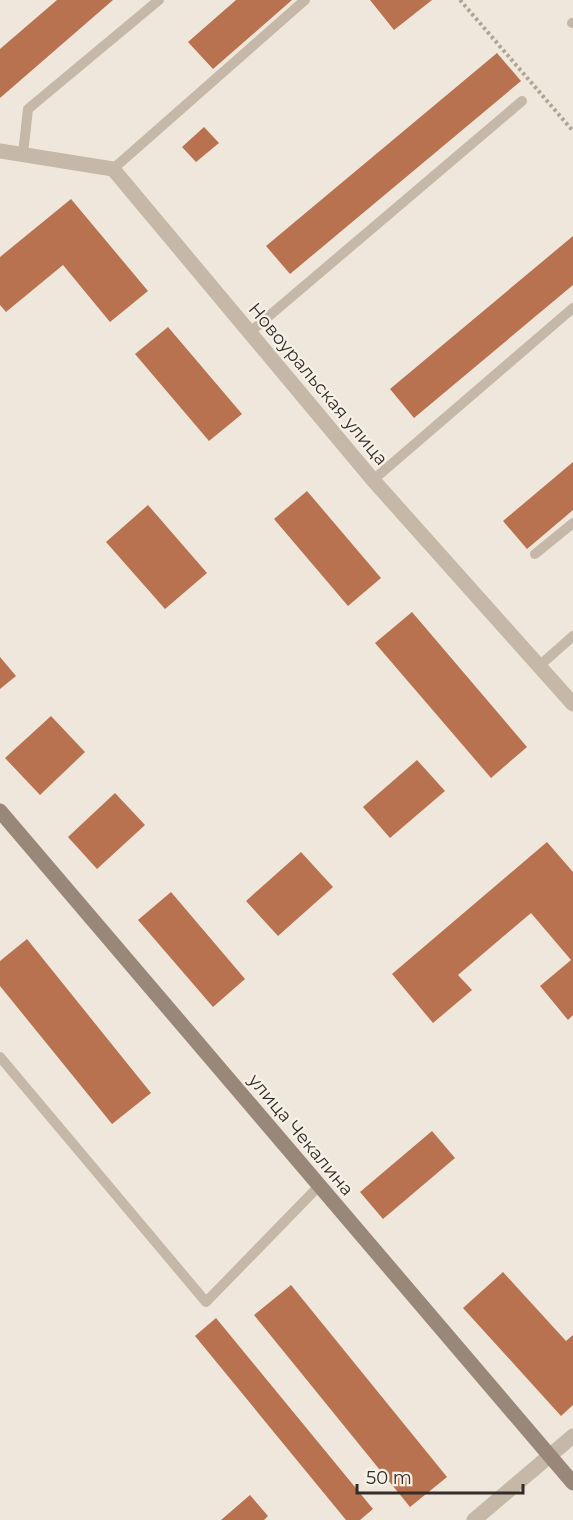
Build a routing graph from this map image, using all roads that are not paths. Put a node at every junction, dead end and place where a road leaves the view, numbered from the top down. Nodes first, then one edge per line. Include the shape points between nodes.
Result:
1 (159, 0) edge
2 (305, 0) edge
3 (522, 101) dead end
4 (0, 151) edge
5 (23, 154) junction
6 (113, 170) junction
7 (573, 308) edge
8 (249, 333) junction
9 (373, 480) junction
10 (573, 523) edge
11 (535, 554) dead end
12 (573, 636) edge
13 (538, 667) junction
14 (573, 704) edge
15 (0, 811) edge
16 (0, 1057) edge
17 (319, 1186) junction
18 (573, 1436) edge
19 (549, 1456) junction
20 (573, 1483) edge
21 (474, 1520) edge

1 - 5 lane via 28,109
2 - 6 lane
3 - 8 lane
4 - 5 street
5 - 6 street
6 - 8 street, Новоуральская улица
7 - 9 lane
8 - 9 street, Новоуральская улица
9 - 13 street, Новоуральская улица
10 - 11 lane
12 - 13 lane
13 - 14 street, Новоуральская улица
15 - 17 main road, улица Чекалина
16 - 17 lane via 206,1302
17 - 19 main road, улица Чекалина
18 - 19 street
19 - 20 main road, улица Чекалина
19 - 21 street

